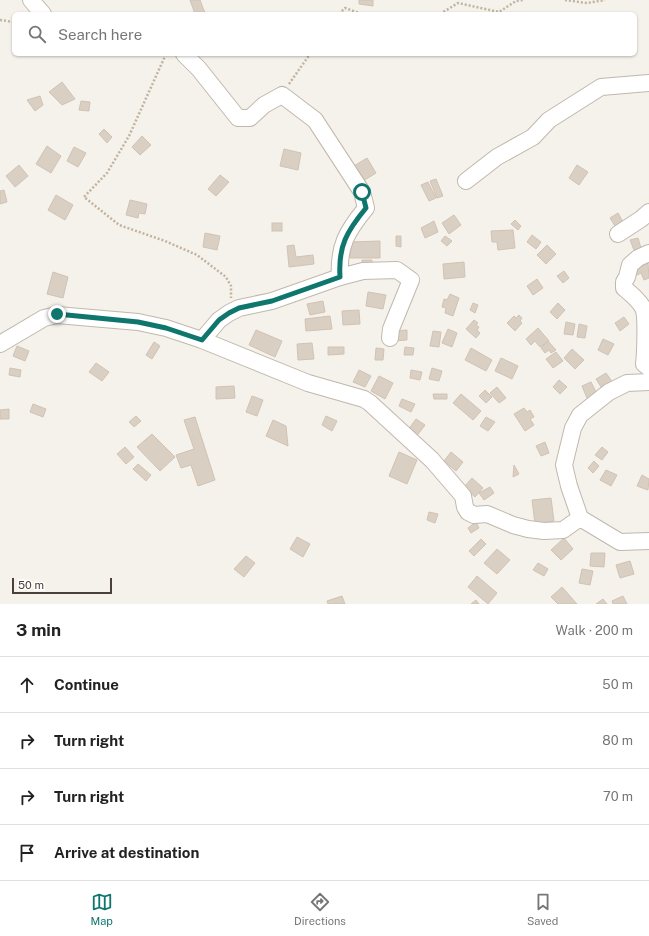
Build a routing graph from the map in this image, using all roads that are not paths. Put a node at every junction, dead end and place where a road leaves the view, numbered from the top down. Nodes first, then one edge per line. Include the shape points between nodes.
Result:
1 (31, 0) edge
2 (41, 12) edge
3 (186, 56) edge
4 (649, 82) edge
5 (466, 181) dead end
6 (649, 212) edge
7 (618, 234) dead end
8 (649, 253) edge
9 (340, 277) junction
10 (390, 338) dead end
11 (202, 340) junction
12 (0, 344) edge
13 (649, 368) edge
14 (649, 382) edge
15 (580, 518) junction
16 (649, 541) edge

1 - 2 street
3 - 9 street via 238,118 250,118 264,105 282,95 315,120 362,192 366,208 344,241 339,265
4 - 5 street via 600,87 549,120 534,137 497,157
6 - 7 street
8 - 13 street via 630,265 624,282 624,288 644,310 644,364
9 - 10 street via 363,270 397,270 411,280
9 - 11 street via 272,301 230,312 219,320
11 - 12 street via 138,322 57,314 44,318
11 - 15 street via 308,383 364,399 432,460 463,496 468,512 474,515 487,514 513,525 544,530 563,530
14 - 15 street via 627,383 609,392 580,415 573,428 564,465
15 - 16 street via 620,542

